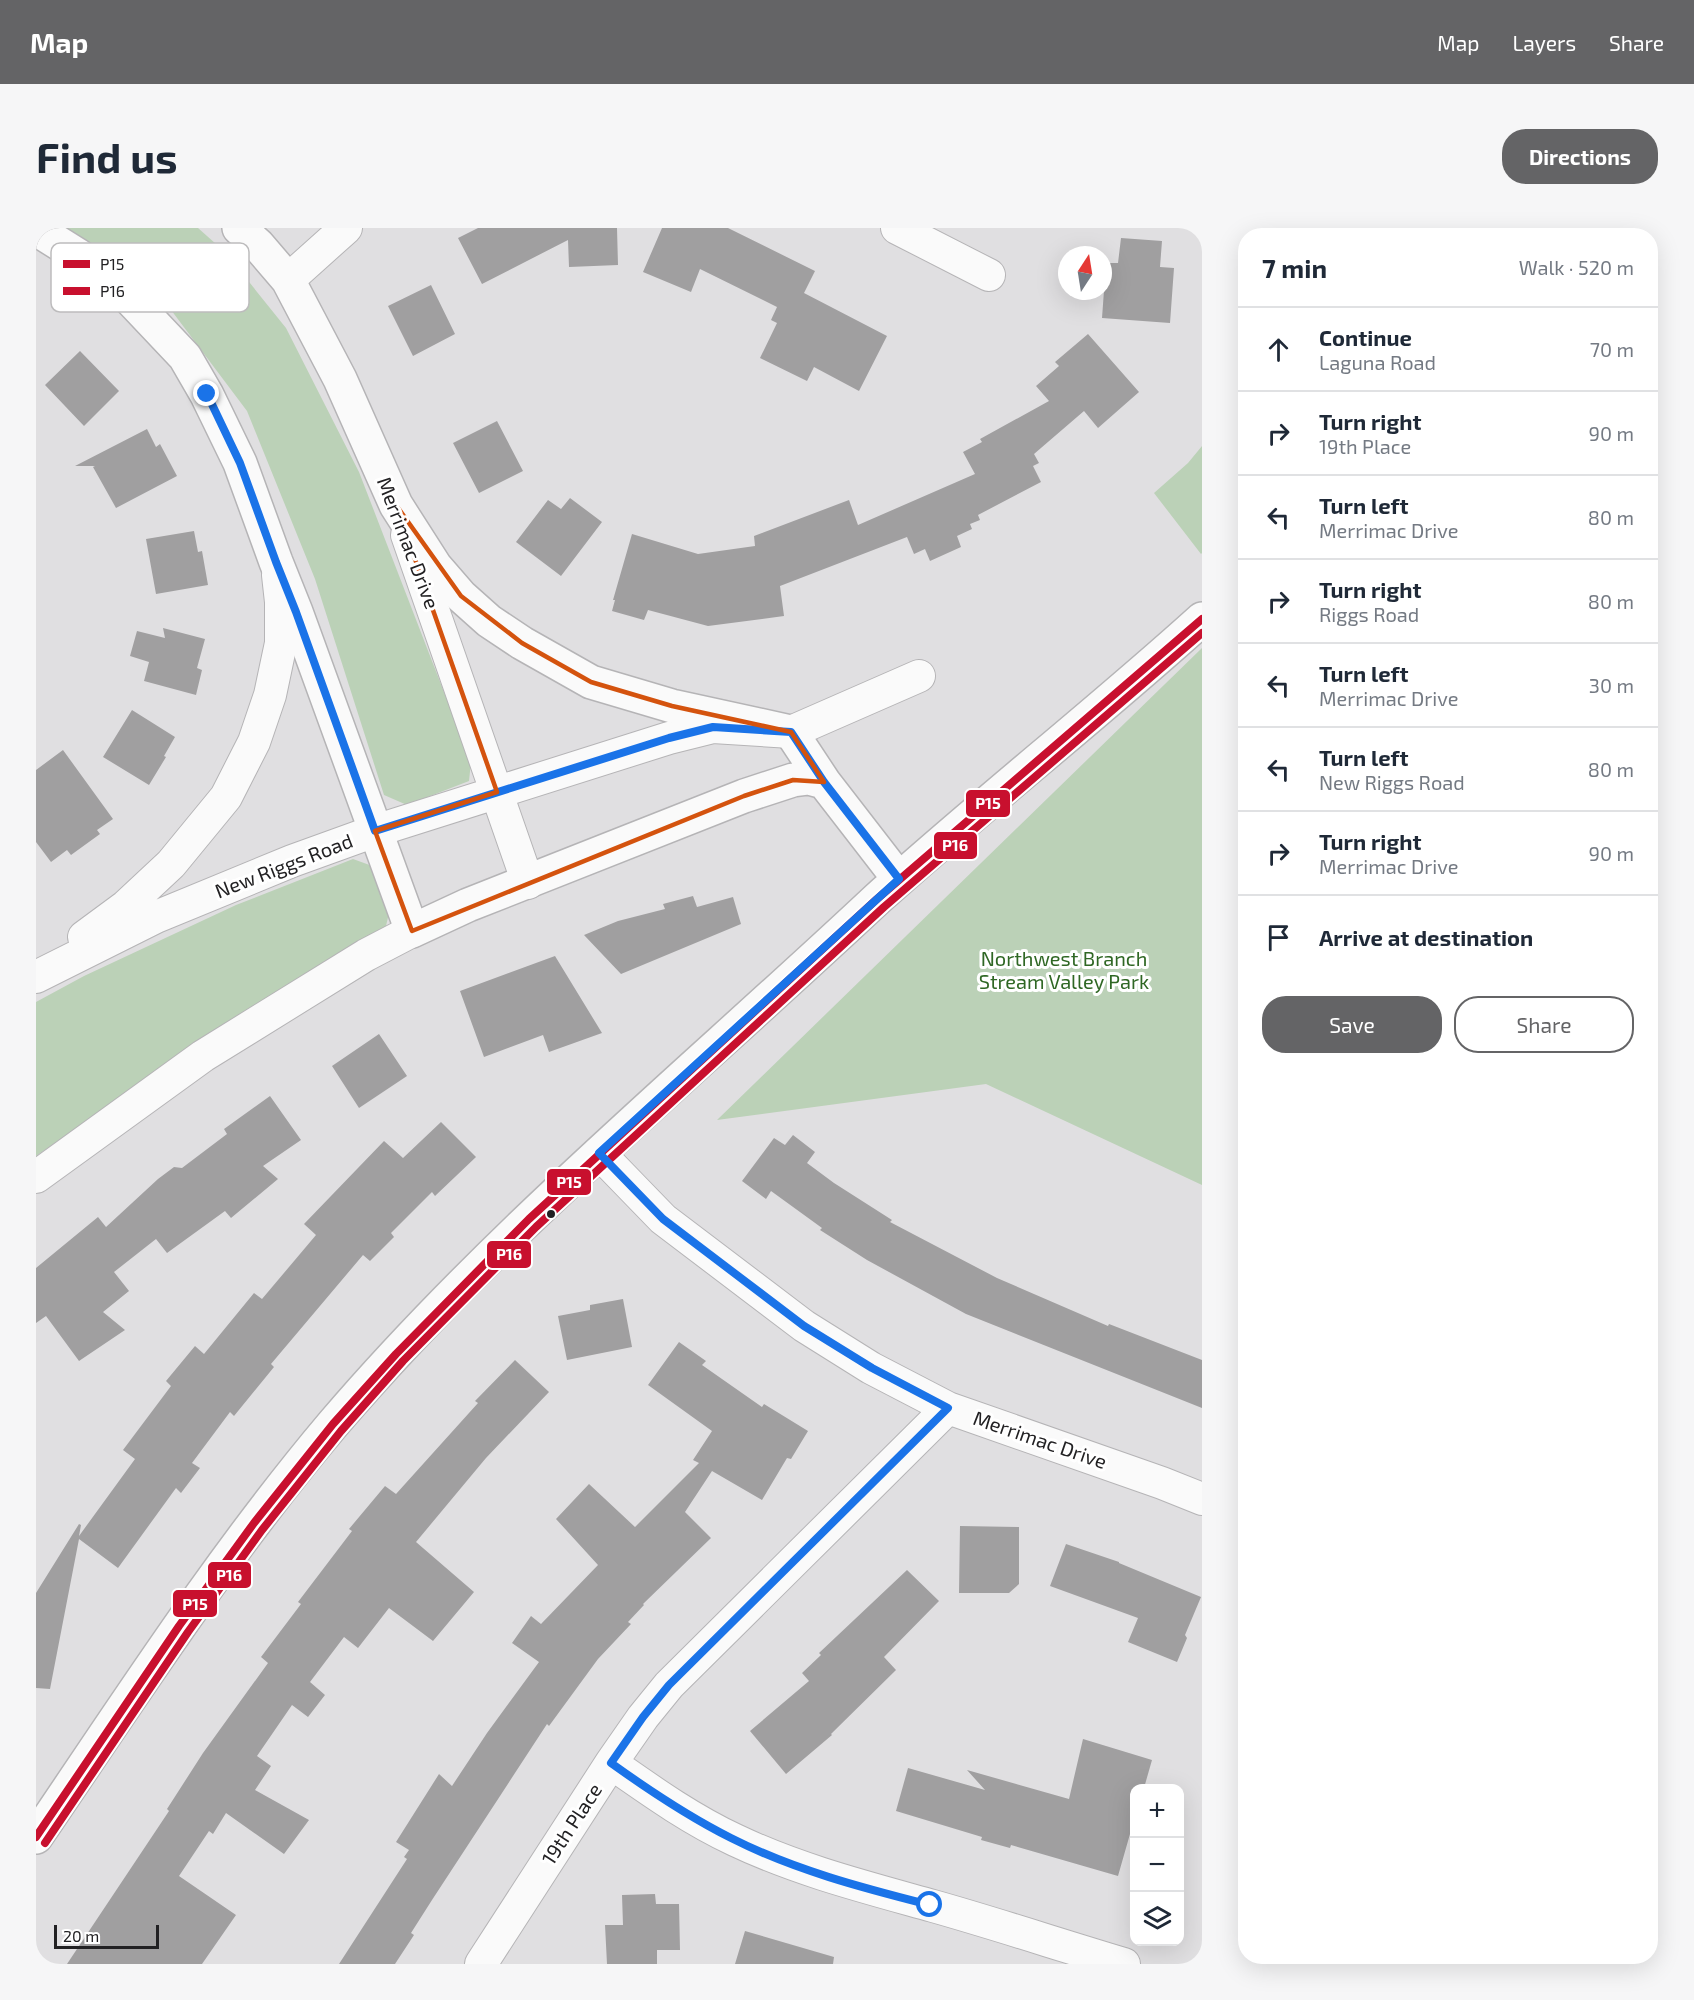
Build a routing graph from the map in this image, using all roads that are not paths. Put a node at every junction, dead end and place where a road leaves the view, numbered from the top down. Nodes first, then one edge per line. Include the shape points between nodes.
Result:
1 (239, 228) edge
2 (346, 228) edge
3 (897, 228) edge
4 (36, 229) edge
5 (58, 243) edge
6 (989, 275) dead end
7 (288, 280) junction
8 (142, 312) edge
9 (396, 505) junction
10 (276, 562) junction
11 (1202, 620) edge
12 (919, 676) dead end
13 (791, 732) junction
14 (824, 782) junction
15 (497, 792) junction
16 (375, 831) junction
17 (899, 879) junction
18 (528, 882) junction
19 (412, 931) junction
20 (36, 971) edge
21 (36, 977) edge
22 (599, 1153) junction
23 (36, 1177) edge
24 (948, 1408) junction
25 (1202, 1499) edge
26 (611, 1763) junction
27 (36, 1837) edge
28 (481, 1964) edge
29 (1124, 1964) edge

1 - 7 street, Merrimac Drive
2 - 7 street
3 - 6 street
4 - 5 street
7 - 9 street, Merrimac Drive via 340,380
8 - 10 street via 185,357 207,394 240,463
9 - 13 street via 435,566 461,596 522,643 591,682 672,706
9 - 15 street, Merrimac Drive
10 - 16 street
10 - 20 street via 281,602 279,653 254,742 226,797 171,864 126,906
11 - 17 street
12 - 13 street, New Riggs Road
13 - 14 street
13 - 15 street, New Riggs Road via 713,727
14 - 17 street
14 - 18 street via 809,778 793,780 744,796
15 - 16 street, New Riggs Road
15 - 18 street, Merrimac Drive
16 - 19 street
16 - 21 street, New Riggs Road via 156,917
17 - 22 street
18 - 19 street
19 - 23 street via 212,1050
22 - 24 street, Merrimac Drive via 663,1219 804,1326
22 - 27 street via 438,1310 334,1424 263,1512
24 - 25 street, Merrimac Drive
24 - 26 street, 19th Place via 669,1685
26 - 28 street, 19th Place
26 - 29 street via 694,1818 766,1854 861,1887

